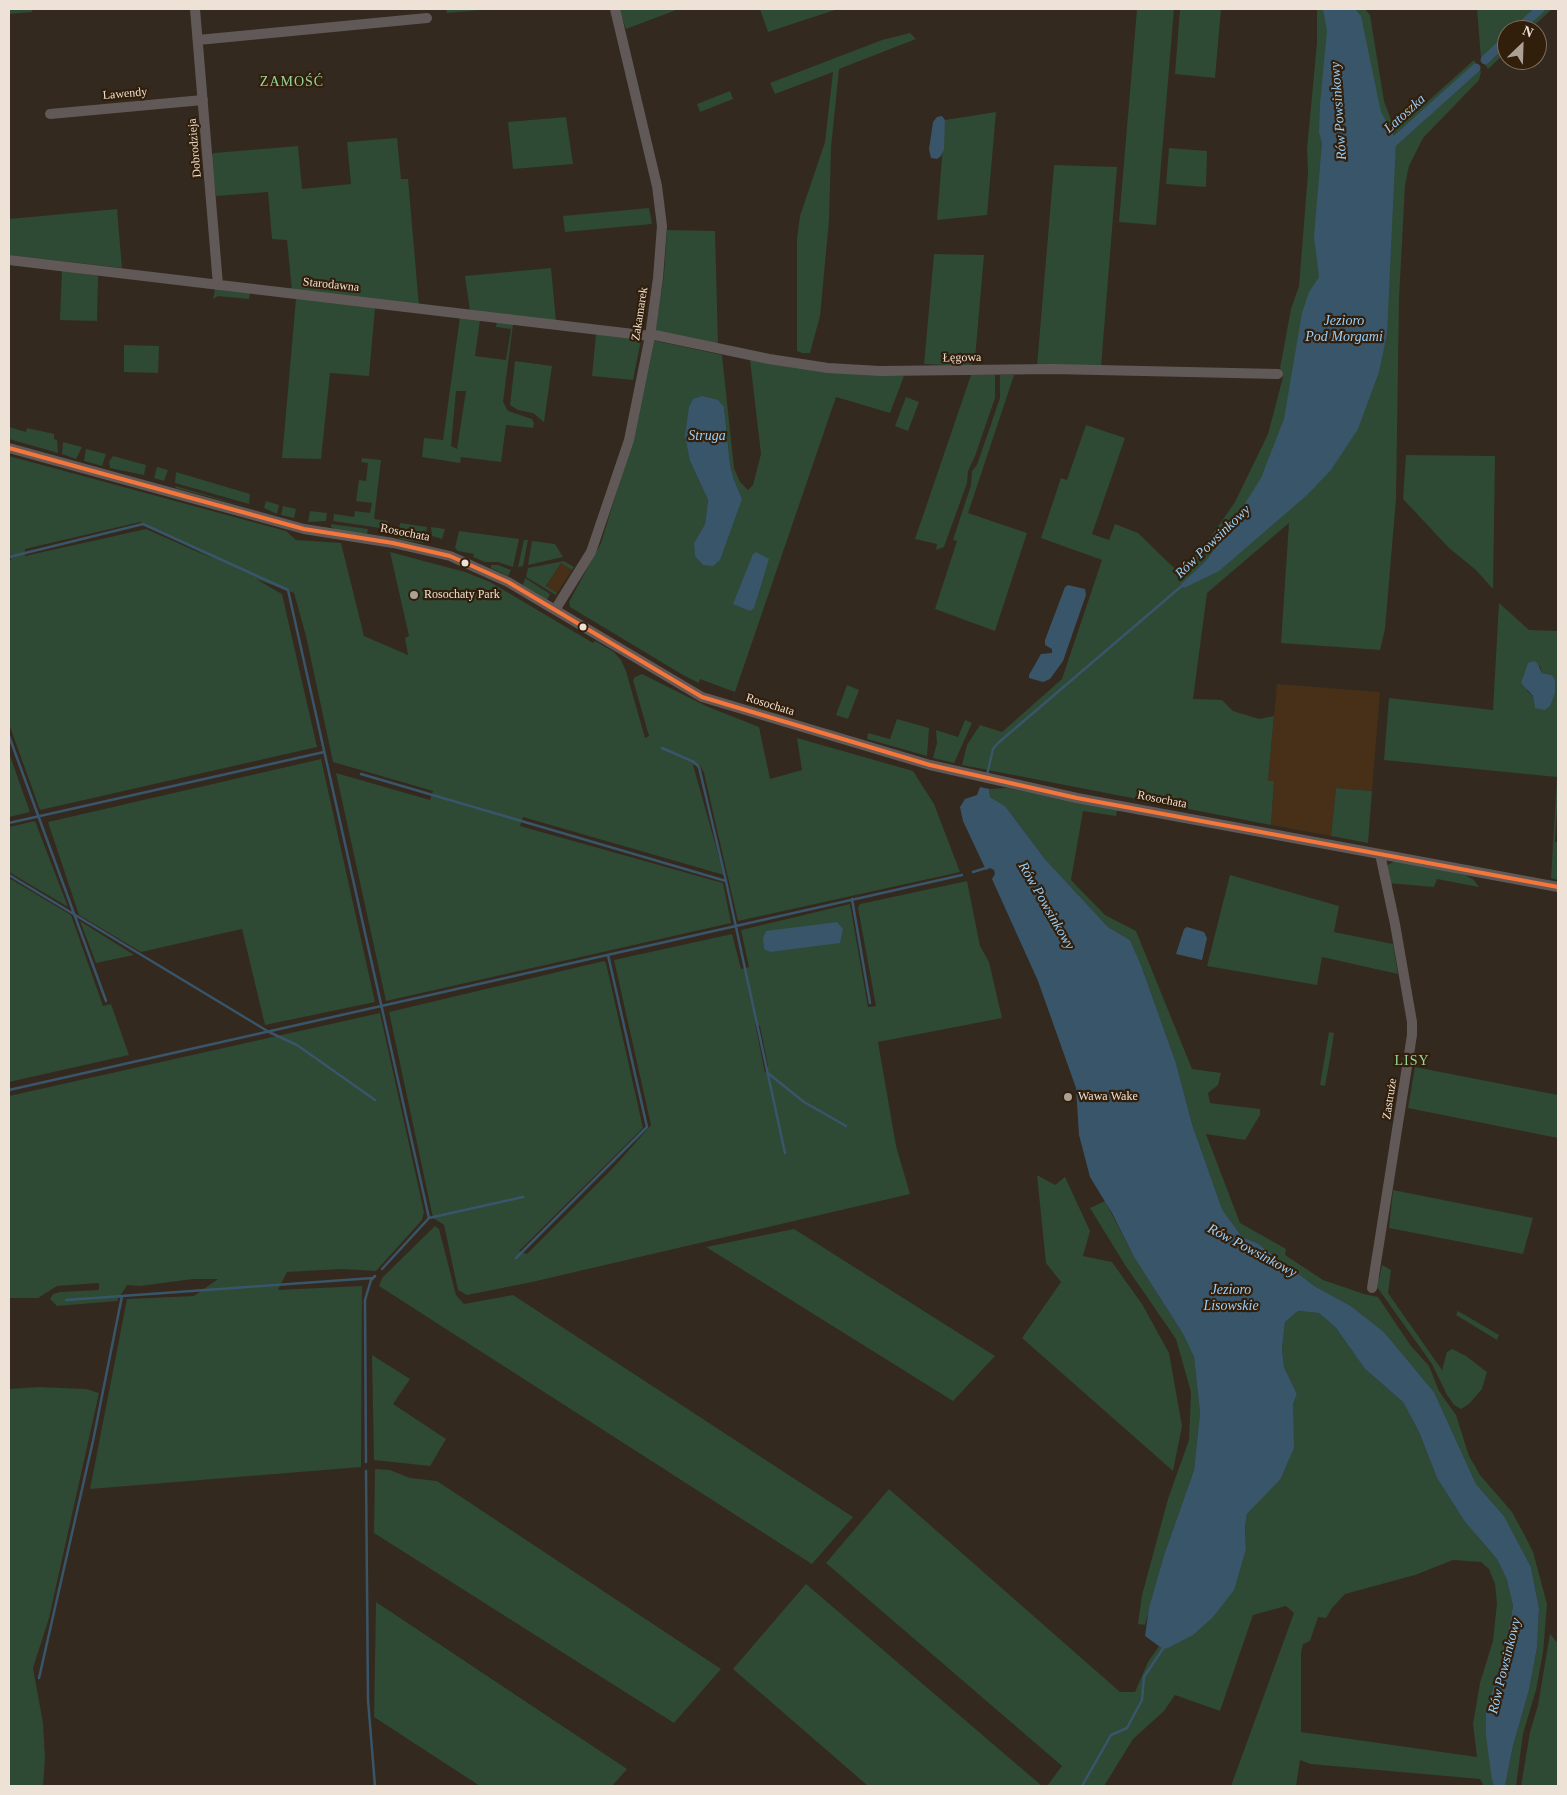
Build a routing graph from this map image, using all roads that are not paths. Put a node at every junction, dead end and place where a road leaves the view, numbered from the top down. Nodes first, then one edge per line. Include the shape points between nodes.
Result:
1 (195, 9) edge
2 (615, 9) edge
3 (427, 18) dead end
4 (198, 40) junction
5 (203, 100) junction
6 (50, 114) dead end
7 (9, 260) edge
8 (218, 285) junction
9 (650, 335) junction
10 (1278, 374) dead end
11 (9, 448) edge
12 (555, 610) junction
13 (1380, 854) junction
14 (1558, 887) edge
15 (1372, 1288) dead end

1 - 4 street, Dobrodzieja
2 - 9 street, Zakamarek via 660,202 662,226
3 - 4 street
4 - 5 street, Dobrodzieja
5 - 6 street, Lawendy
5 - 8 street, Dobrodzieja
7 - 8 street, Starodawna
8 - 9 street, Starodawna
9 - 10 street, Łęgowa via 828,368
9 - 12 street, Zakamarek via 629,440 596,539
11 - 12 street, Rosochata via 304,529 441,554 493,574
12 - 13 street, Rosochata via 702,697 928,764 993,780
13 - 14 street, Rosochata
13 - 15 street, Zastruże via 1395,924 1412,1036

